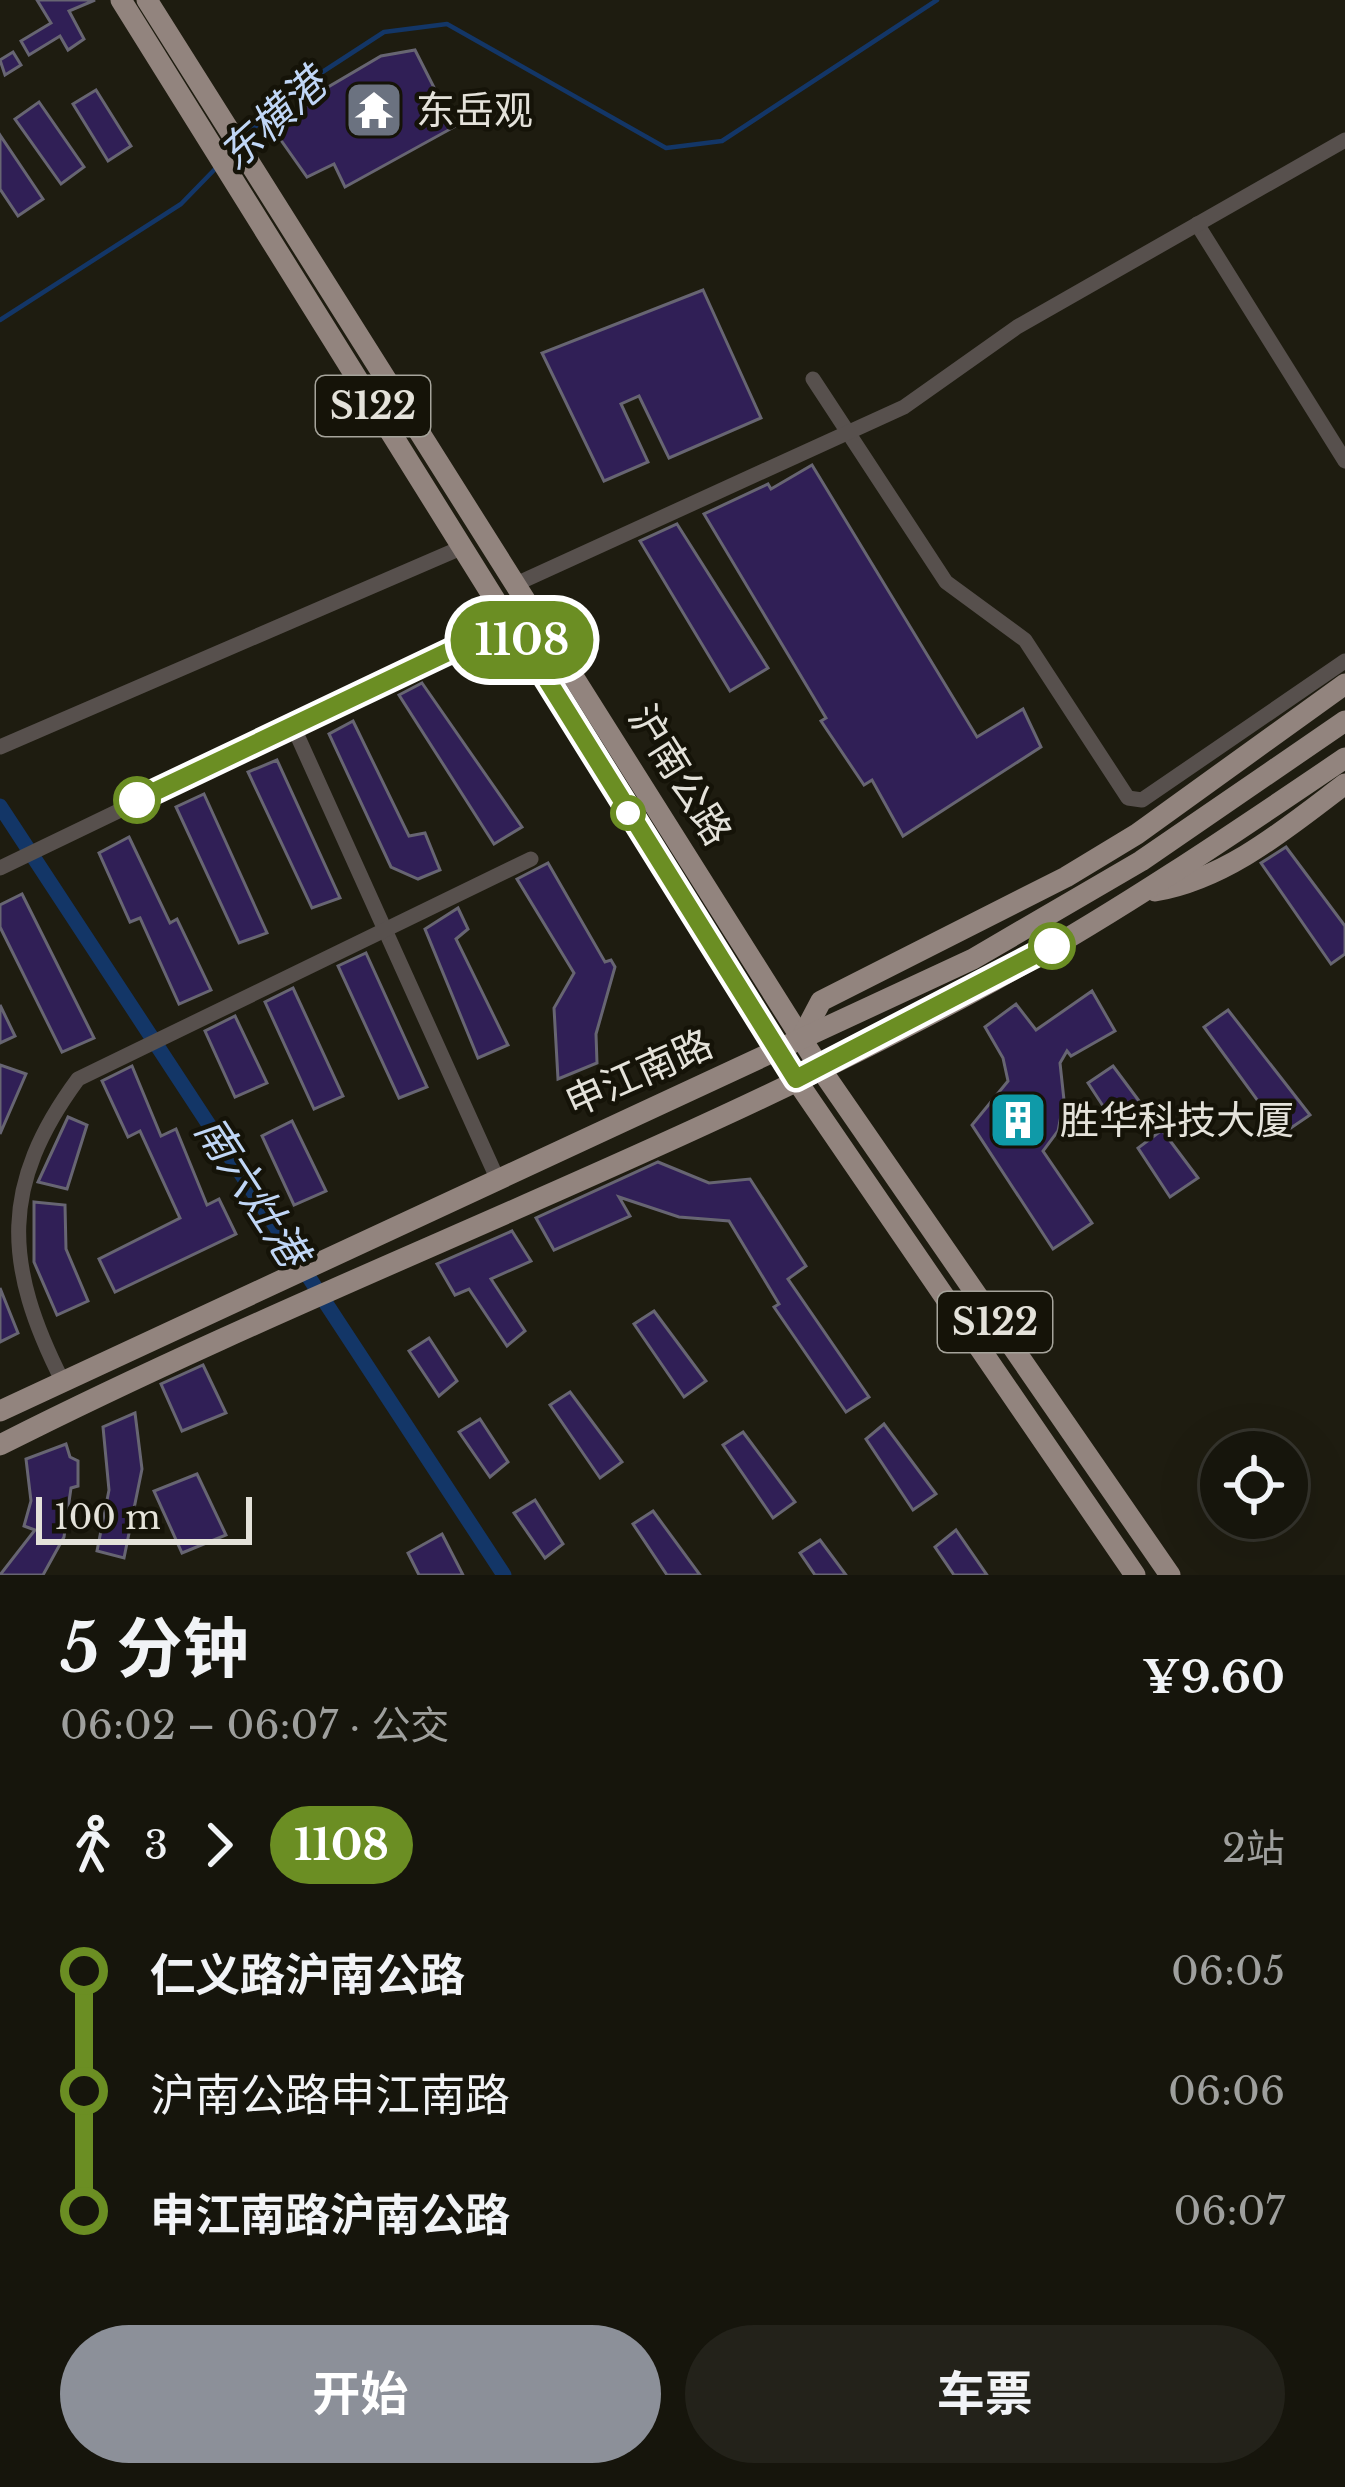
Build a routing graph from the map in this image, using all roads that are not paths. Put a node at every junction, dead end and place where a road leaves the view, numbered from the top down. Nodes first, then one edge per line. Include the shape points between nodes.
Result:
1 (121, 0) edge
2 (147, 0) edge
3 (1345, 140) edge
4 (1197, 224) junction
5 (813, 380) dead end
6 (848, 433) junction
7 (1345, 461) edge
8 (464, 548) junction
9 (516, 584) junction
10 (511, 622) junction
11 (1345, 661) edge
12 (1345, 684) edge
13 (1345, 721) edge
14 (293, 726) junction
15 (0, 747) edge
16 (1345, 758) edge
17 (1345, 784) edge
18 (531, 859) dead end
19 (1141, 861) junction
20 (3, 867) edge
21 (1142, 893) junction
22 (1018, 903) junction
23 (388, 932) junction
24 (802, 1037) junction
25 (776, 1052) junction
26 (820, 1068) junction
27 (796, 1079) junction
28 (496, 1178) junction
29 (62, 1382) junction
30 (0, 1411) edge
31 (0, 1445) edge
32 (1135, 1575) edge
33 (1170, 1575) edge

1 - 8 main road, 沪南公路 / S122
2 - 9 main road, 沪南公路 / S122
3 - 4 street
4 - 6 street via 1017,327 904,407
4 - 7 street
5 - 6 street
6 - 9 street
6 - 11 street via 946,582 1025,640 1128,798 1142,800
8 - 10 main road, 沪南公路 / S122
8 - 15 street
9 - 24 main road, 沪南公路 / S122
10 - 14 street
10 - 25 main road, 沪南公路 / S122
12 - 22 main road via 1137,834
13 - 19 main road, 申江南路
14 - 20 street
14 - 23 street
16 - 21 main road, 申江南路
17 - 21 main road via 1207,875
18 - 23 street
19 - 22 main road
19 - 24 main road, 申江南路 via 974,959
21 - 26 main road, 申江南路
22 - 24 main road via 821,1000
23 - 28 street
23 - 29 street via 78,1078 42,1120 15,1186 12,1252
24 - 25 main road, 申江南路
24 - 26 main road, 沪南公路 / S122
25 - 27 main road, 沪南公路 / S122
25 - 28 main road, 申江南路
26 - 27 main road, 申江南路
26 - 33 main road, 沪南公路 / S122
27 - 31 main road, 申江南路
27 - 32 main road, 沪南公路 / S122
28 - 29 main road, 申江南路
29 - 30 main road, 申江南路

